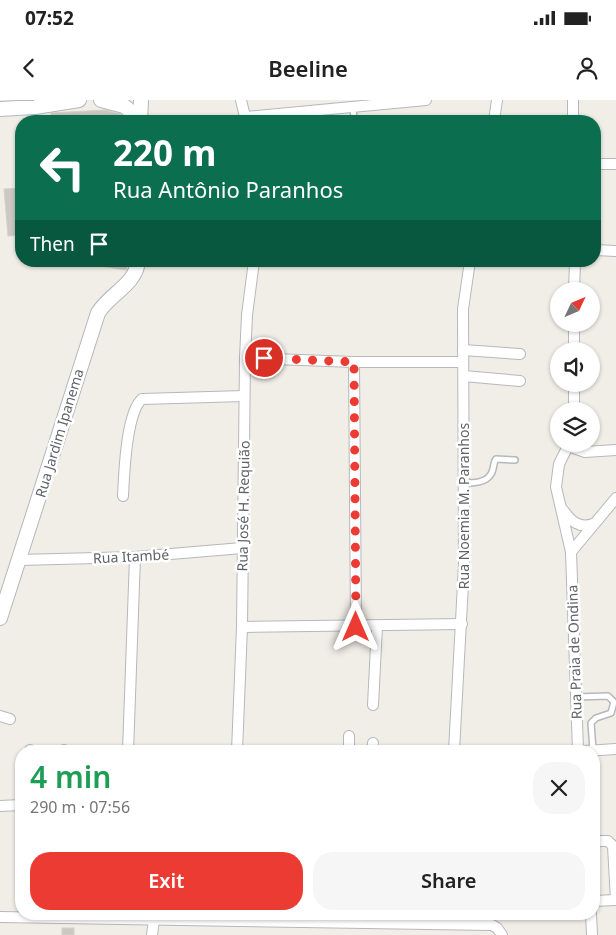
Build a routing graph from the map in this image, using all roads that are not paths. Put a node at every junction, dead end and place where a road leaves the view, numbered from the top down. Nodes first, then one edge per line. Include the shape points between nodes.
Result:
1 (79, 100) edge
2 (101, 100) edge
3 (131, 100) edge
4 (141, 100) edge
5 (241, 100) edge
6 (426, 100) edge
7 (497, 100) edge
8 (573, 100) edge
9 (49, 103) edge
10 (353, 107) junction
11 (0, 109) edge
12 (136, 115) edge
13 (138, 115) edge
14 (140, 115) edge
15 (245, 115) edge
16 (282, 115) edge
17 (354, 115) edge
18 (495, 115) edge
19 (573, 115) edge
20 (601, 164) edge
21 (616, 164) edge
22 (601, 250) edge
23 (616, 251) edge
24 (137, 267) edge
25 (253, 267) edge
26 (469, 267) edge
27 (576, 267) edge
28 (575, 282) edge
29 (464, 350) junction
30 (520, 354) dead end
31 (245, 358) junction
32 (354, 362) junction
33 (463, 362) junction
34 (464, 376) junction
35 (520, 381) dead end
36 (244, 396) junction
37 (616, 450) edge
38 (600, 451) edge
39 (565, 452) edge
40 (515, 460) dead end
41 (464, 482) junction
42 (123, 496) dead end
43 (616, 498) edge
44 (562, 509) junction
45 (593, 524) junction
46 (242, 548) junction
47 (571, 552) junction
48 (135, 556) junction
49 (19, 560) junction
50 (0, 618) edge
51 (462, 624) junction
52 (377, 626) junction
53 (242, 627) junction
54 (356, 627) junction
55 (576, 697) junction
56 (373, 706) dead end
57 (349, 736) dead end
58 (128, 745) edge
59 (237, 745) edge
60 (348, 745) edge
61 (454, 745) edge
62 (578, 745) edge
63 (593, 745) edge
64 (616, 749) edge
65 (600, 750) edge
66 (0, 806) edge
67 (15, 806) edge
68 (600, 840) edge
69 (614, 843) edge
70 (615, 900) edge
71 (600, 901) edge
72 (0, 917) edge
73 (15, 917) edge
74 (154, 920) joint
75 (591, 920) edge
76 (152, 935) edge
77 (502, 935) edge
78 (592, 935) edge

1 - 9 street
2 - 12 street via 124,106
3 - 13 street
4 - 14 street
5 - 15 street
6 - 10 street
7 - 18 street
8 - 19 street
9 - 11 street
10 - 16 street
10 - 17 lane
20 - 21 street
22 - 23 street
24 - 49 street, Rua Jardim Ipanema via 130,281 98,313
25 - 31 street, Rua José H. Requião
26 - 29 street, Rua Noemia M. Paranhos via 463,309
27 - 28 street
29 - 30 street
29 - 33 street, Rua Noemia M. Paranhos
31 - 32 street
31 - 36 street, Rua José H. Requião
32 - 33 street
32 - 54 street
33 - 34 street, Rua Noemia M. Paranhos
34 - 35 street
34 - 41 street, Rua Noemia M. Paranhos
36 - 42 street via 142,400 136,405 126,448
36 - 46 street, Rua José H. Requião
37 - 38 street
39 - 44 street, Rua Praia de Ondina via 559,464 556,487
40 - 41 lane via 496,459 488,477 479,482
41 - 51 street, Rua Noemia M. Paranhos
43 - 45 street
44 - 45 street via 576,524
44 - 47 street, Rua Praia de Ondina
45 - 47 street
46 - 48 street, Rua Itambé
46 - 53 street, Rua José H. Requião
47 - 55 street, Rua Praia de Ondina
48 - 49 street, Rua Itambé
48 - 58 street
49 - 50 street, Rua Jardim Ipanema
51 - 52 street
51 - 61 street, Rua Noemia M. Paranhos
52 - 54 street
52 - 56 street
53 - 54 street
53 - 59 street, Rua José H. Requião
55 - 62 street, Rua Praia de Ondina
55 - 63 lane via 608,696 614,702 611,713 591,723
57 - 60 street
64 - 65 street
66 - 67 street
68 - 69 street
69 - 70 street
70 - 71 street
72 - 73 street
74 - 76 street
74 - 77 street via 492,925
75 - 78 street

